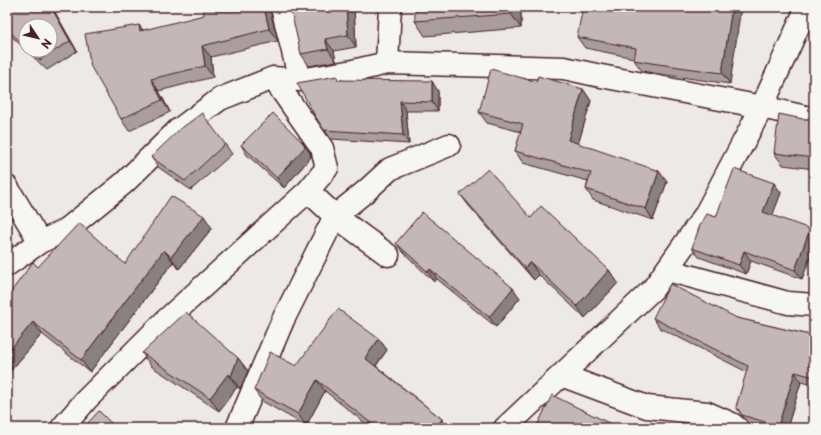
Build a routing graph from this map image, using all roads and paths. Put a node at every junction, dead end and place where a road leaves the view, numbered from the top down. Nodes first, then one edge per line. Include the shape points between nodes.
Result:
1 (282, 7) edge
2 (390, 7) edge
3 (807, 7) edge
4 (387, 63) junction
5 (273, 78) junction
6 (300, 80) junction
7 (762, 107) junction
8 (814, 119) edge
9 (449, 146) dead end
10 (7, 187) edge
11 (308, 191) junction
12 (335, 216) junction
13 (40, 242) junction
14 (388, 255) dead end
15 (7, 265) edge
16 (667, 270) junction
17 (814, 305) edge
18 (561, 375) junction
19 (62, 428) edge
20 (237, 428) edge
21 (505, 428) edge
22 (737, 428) edge

1 - 6 street
2 - 4 street
3 - 7 street
4 - 6 street
4 - 7 street via 564,68
5 - 6 street
5 - 11 street via 322,148 327,168
5 - 13 street via 220,99 178,130 124,182 66,230
7 - 8 street
7 - 16 street via 705,216
9 - 12 street via 390,168
10 - 13 street
11 - 12 street
11 - 19 street via 164,322 86,400
12 - 14 street
12 - 20 street via 283,320
13 - 15 street
16 - 17 street via 788,302
16 - 18 street via 653,289
18 - 21 street
18 - 22 street via 647,408 707,413

